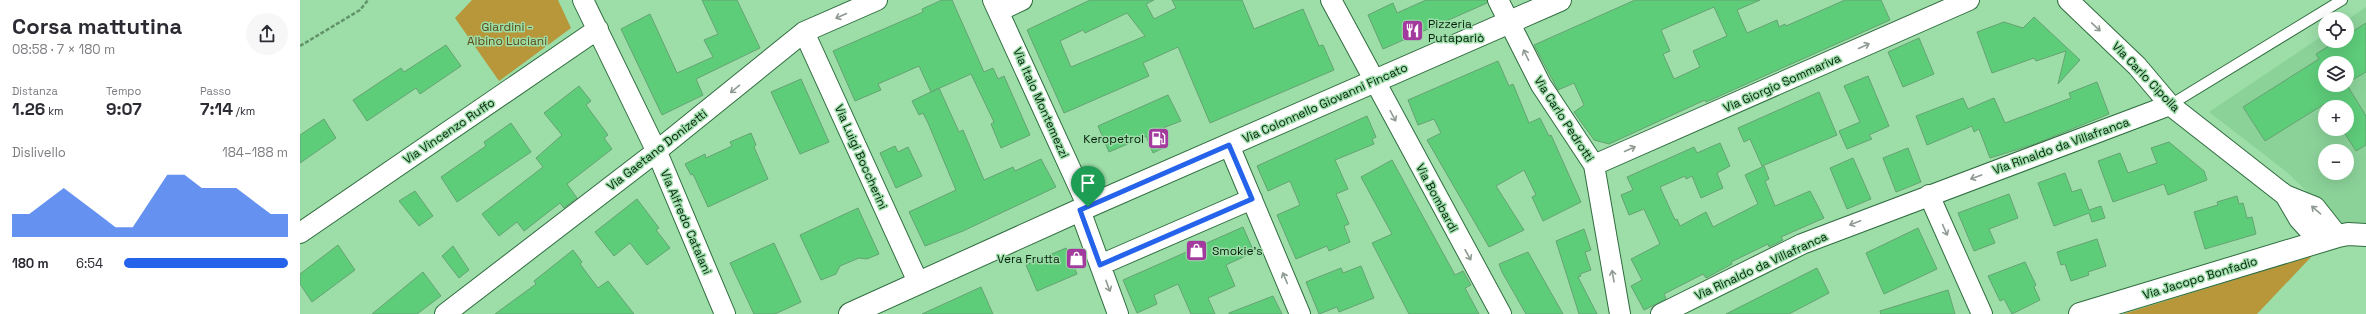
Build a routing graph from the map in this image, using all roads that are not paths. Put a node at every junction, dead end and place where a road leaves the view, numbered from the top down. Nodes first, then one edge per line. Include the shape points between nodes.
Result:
1 (583, 0) edge
2 (877, 0) edge
3 (1022, 0) edge
4 (1331, 0) edge
5 (1498, 0) edge
6 (1560, 0) edge
7 (1969, 0) edge
8 (2068, 0) edge
9 (2342, 0) edge
10 (996, 6) edge
11 (1509, 23) junction
12 (598, 30) junction
13 (804, 32) junction
14 (1375, 81) junction
15 (2170, 105) junction
16 (1229, 145) junction
17 (656, 150) junction
18 (1594, 165) junction
19 (1929, 195) junction
20 (1252, 199) junction
21 (1084, 209) junction
22 (300, 233) edge
23 (2366, 235) edge
24 (2329, 239) junction
25 (1100, 265) junction
26 (918, 282) junction
27 (445, 314) edge
28 (725, 314) edge
29 (850, 314) edge
30 (1118, 314) edge
31 (1300, 314) edge
32 (1501, 314) edge
33 (1620, 314) edge
34 (1661, 314) edge
35 (1982, 314) edge
36 (2080, 314) edge

1 - 12 street, Via Alfredo Catalani
2 -> 13 street, Via Gaetano Donizetti
3 - 10 street
4 - 14 street, Via Bombardi
5 - 11 street, Via Carlo Pedrotti
6 - 11 main road, Via Colonnello Giovanni Fincato
18 -> 7 street, Via Giorgio Sommariva
8 -> 15 street, Via Carlo Cipolla via 2137,66
9 - 15 lane
10 - 21 street, Via Italo Montemezzi
11 - 14 main road, Via Colonnello Giovanni Fincato
18 -> 11 street, Via Carlo Pedrotti via 1541,85
12 - 17 street, Via Alfredo Catalani
12 - 22 street, Via Vincenzo Ruffo
13 -> 17 street, Via Gaetano Donizetti
13 - 26 street, Via Luigi Boccherini
14 - 16 main road, Via Colonnello Giovanni Fincato
14 -> 32 street, Via Bombardi
15 -> 19 street, Via Rinaldo da Villafranca
15 - 24 street, Via Carlo Cipolla via 2285,194 2316,207
16 - 20 street
16 - 21 main road, Via Colonnello Giovanni Fincato
17 - 27 street, Via Gaetano Donizetti
17 - 28 street, Via Alfredo Catalani
33 -> 18 street, Via Carlo Pedrotti
19 -> 34 street, Via Rinaldo da Villafranca via 1802,244
19 -> 35 street
20 - 25 street
31 -> 20 street
21 - 25 street, Via Italo Montemezzi
21 - 26 main road, Via Colonnello Giovanni Fincato
23 - 24 main road via 2348,234
24 - 36 main road, Via Jacopo Bonfadio
25 -> 30 street, Via Italo Montemezzi
26 - 29 main road, Via Colonnello Giovanni Fincato

